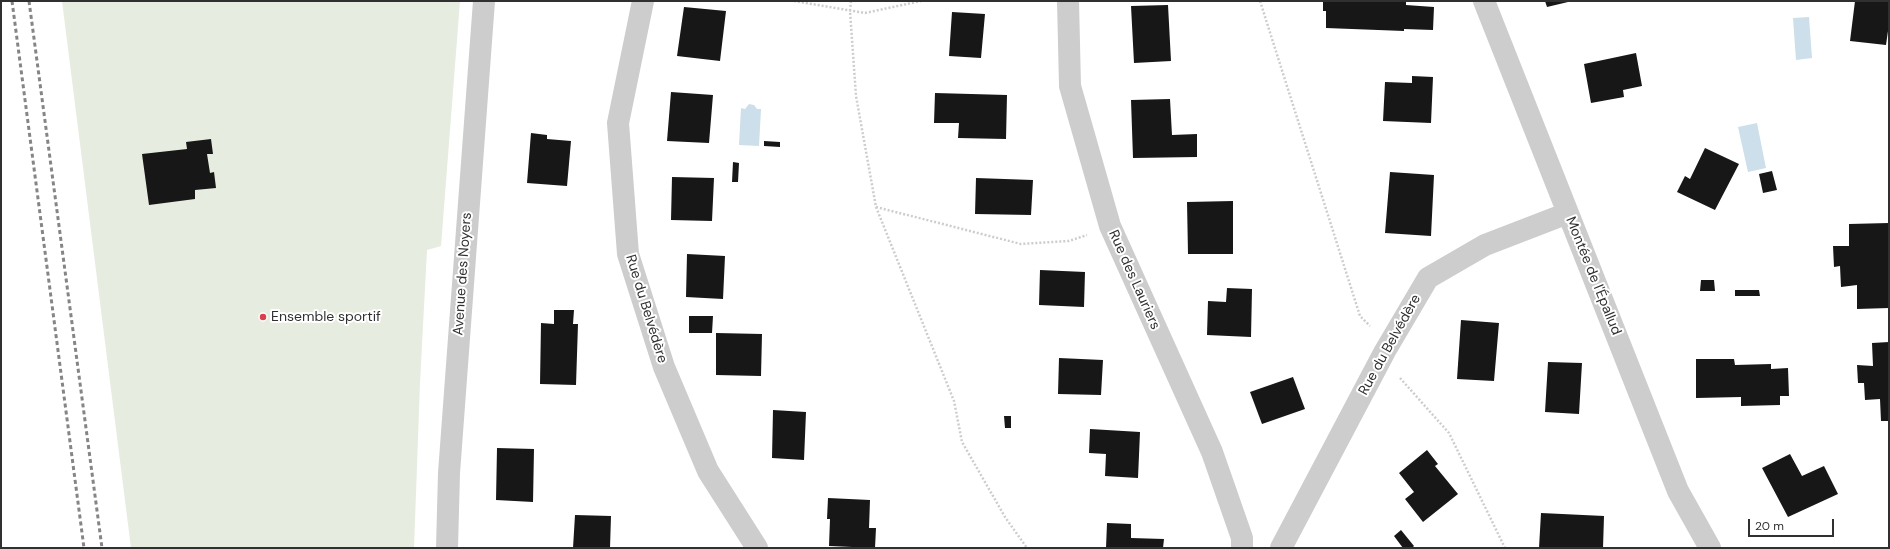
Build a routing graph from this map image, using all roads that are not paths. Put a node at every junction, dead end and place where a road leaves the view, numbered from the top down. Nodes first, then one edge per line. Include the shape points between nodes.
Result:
1 (484, 1) edge
2 (643, 1) edge
3 (1068, 1) edge
4 (1484, 1) edge
5 (1568, 213) junction
6 (447, 548) edge
7 (757, 548) edge
8 (1242, 548) edge
9 (1281, 548) edge
10 (1710, 548) edge

1 - 6 street, Avenue des Noyers via 450,466
2 - 7 street, Rue du Belvédère via 618,124 628,254 664,367 708,471
3 - 8 street, Rue des Lauriers via 1070,86 1110,226 1212,452 1242,538
4 - 5 street, Montée de l'Épallud
5 - 9 street, Rue du Belvédère via 1485,246 1428,278 1385,351
5 - 10 street, Montée de l'Épallud via 1678,490

